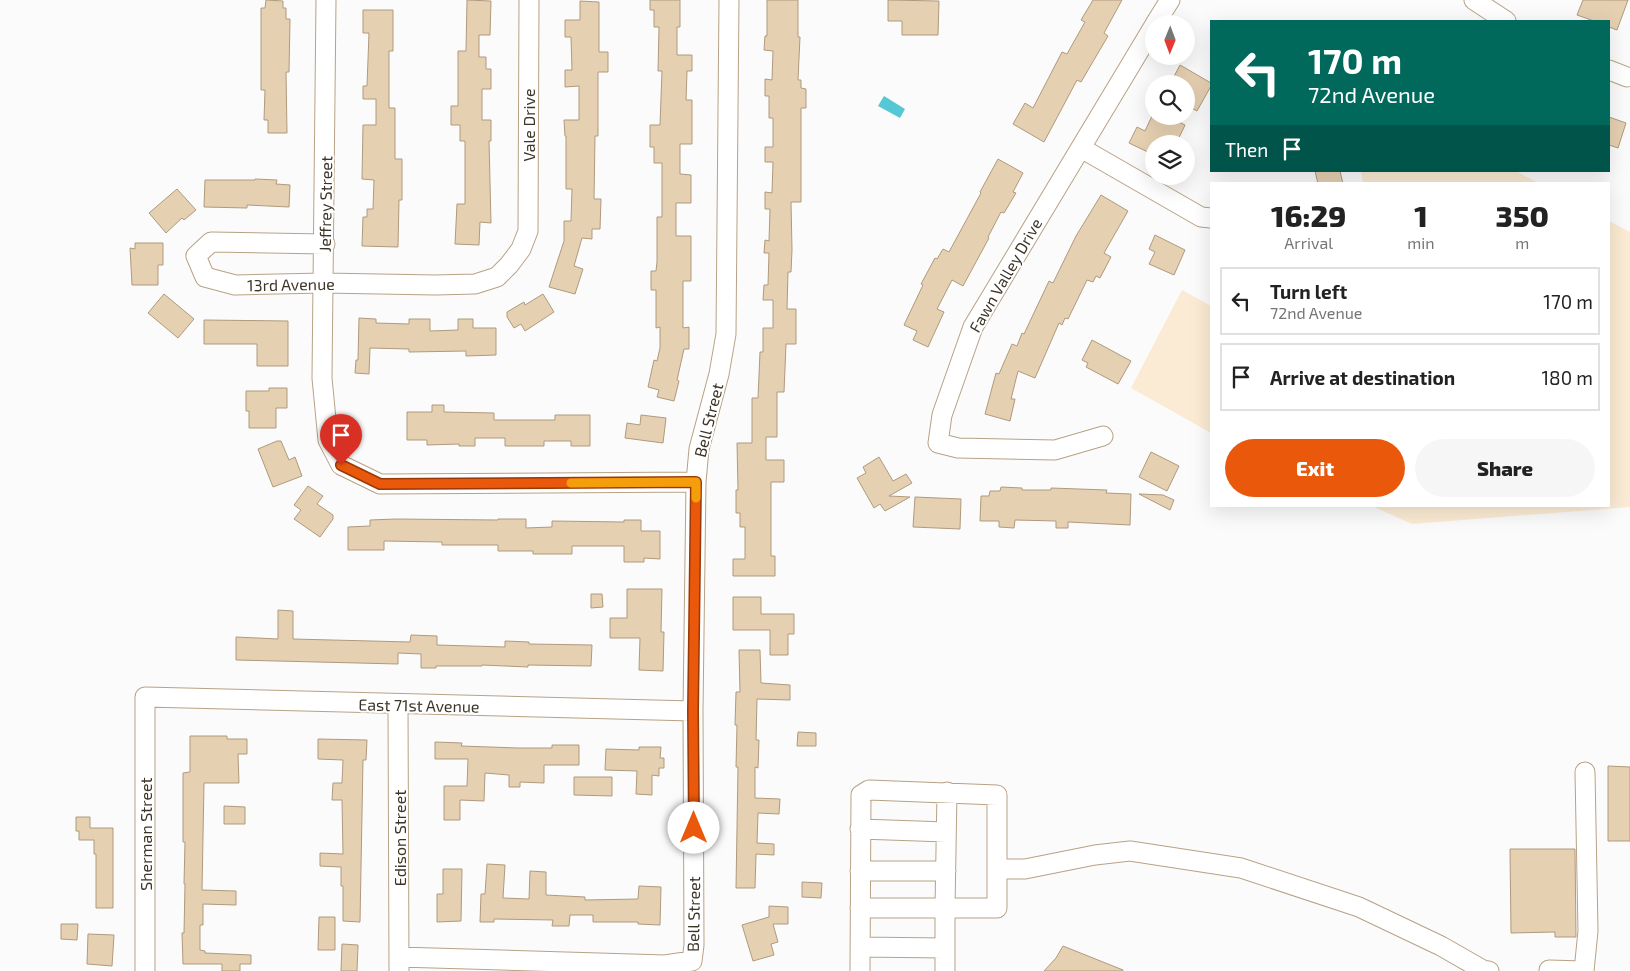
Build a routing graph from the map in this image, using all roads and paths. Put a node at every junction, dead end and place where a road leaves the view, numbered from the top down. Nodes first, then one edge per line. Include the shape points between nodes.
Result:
1 (326, 0) edge
2 (529, 0) edge
3 (729, 0) edge
4 (1170, 0) edge
5 (1474, 0) edge
6 (1161, 15) edge
7 (1504, 20) edge
8 (1145, 42) edge
9 (1610, 70) edge
10 (1627, 78) dead end
11 (1081, 148) junction
12 (1210, 218) edge
13 (325, 244) junction
14 (521, 249) joint
15 (323, 283) junction
16 (1103, 436) dead end
17 (696, 482) junction
18 (145, 697) joint
19 (398, 704) junction
20 (693, 711) junction
21 (1585, 772) dead end
22 (947, 792) junction
23 (860, 830) junction
24 (946, 832) junction
25 (997, 870) junction
26 (860, 871) junction
27 (946, 871) junction
28 (860, 908) junction
29 (945, 908) junction
30 (860, 947) junction
31 (945, 948) junction
32 (399, 964) edge
33 (145, 971) edge
34 (860, 971) edge
35 (945, 971) edge
36 (1489, 971) edge
37 (1549, 971) edge
38 (1584, 971) edge

1 - 13 street, Jeffrey Street
2 - 14 street, Vale Drive via 528,231
3 - 17 street, Bell Street via 726,334 699,449
4 - 6 street, Fawn Valley Drive
5 - 7 street
8 - 11 street, Fawn Valley Drive
9 - 10 street
11 - 12 street via 1201,217
11 - 16 street, Fawn Valley Drive via 973,327 942,415 938,443 958,448 1055,450
13 - 15 street, Jeffrey Street
13 - 15 street, 13rd Avenue via 211,242 196,256 205,277 235,285
14 - 15 street, 13rd Avenue via 497,277 475,284
15 - 17 street, Jeffrey Street via 322,378 328,440 341,465 380,484
17 - 20 street, Bell Street
18 - 19 street, East 71st Avenue
18 - 33 street, Sherman Street
19 - 20 street, East 71st Avenue
19 - 32 street, Edison Street
20 - 32 street, Bell Street via 692,961 665,965
21 - 38 street via 1588,931
22 - 23 street via 869,790 861,795
22 - 24 street
22 - 25 street via 997,795
23 - 24 street
23 - 26 street
24 - 27 street
25 - 29 street via 997,908
25 - 36 street via 1025,869 1130,851 1241,868 1359,906
26 - 27 street
26 - 28 street
27 - 29 street
28 - 29 street
28 - 30 street
29 - 31 street
30 - 31 street
30 - 34 street
31 - 35 street
37 - 38 street

